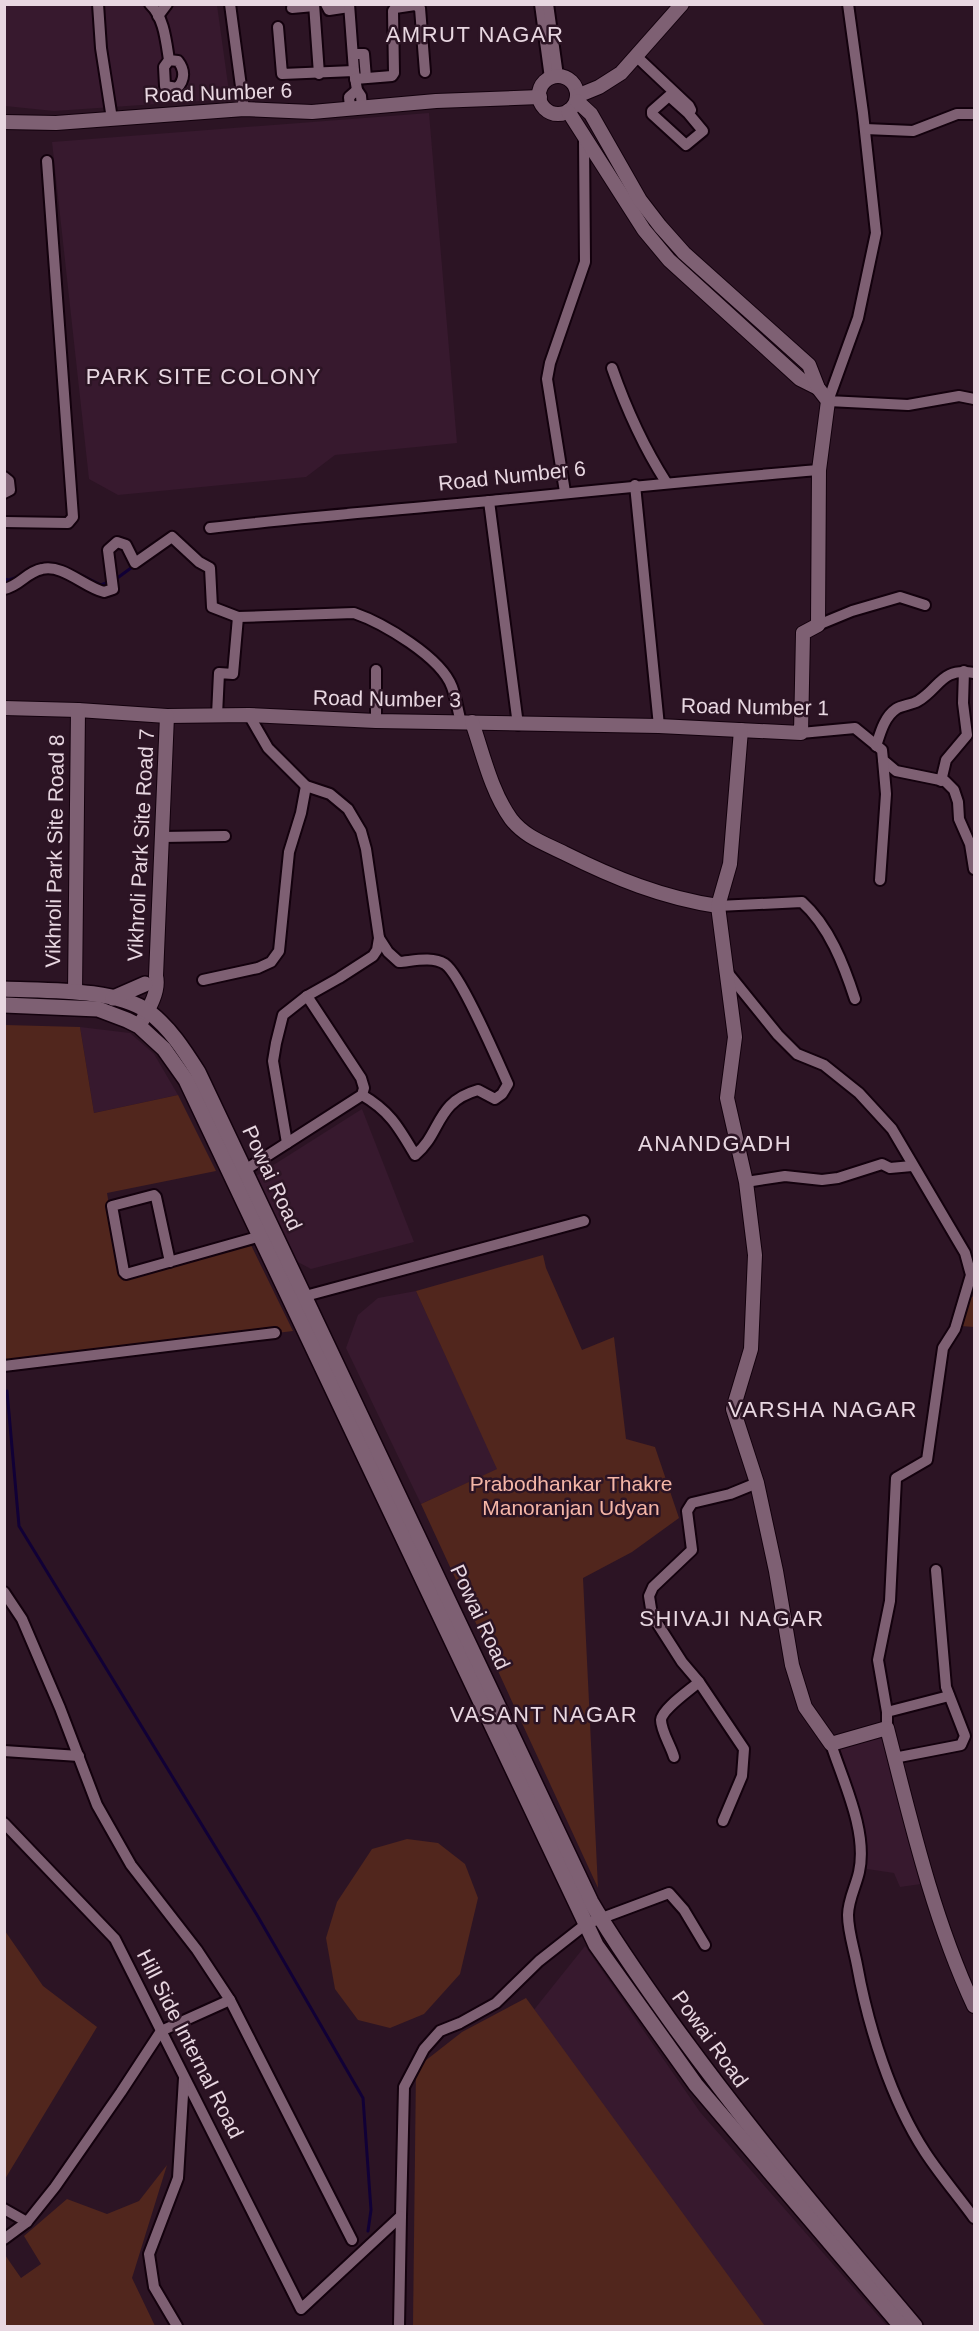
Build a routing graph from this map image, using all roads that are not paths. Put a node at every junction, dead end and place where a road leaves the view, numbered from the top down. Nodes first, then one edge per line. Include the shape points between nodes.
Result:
1 (98, 4) edge
2 (150, 4) edge
3 (167, 4) edge
4 (230, 4) edge
5 (326, 4) edge
6 (540, 4) edge
7 (548, 4) edge
8 (682, 4) edge
9 (848, 4) edge
10 (314, 5) edge
11 (349, 6) edge
12 (292, 8) dead end
13 (158, 16) junction
14 (278, 27) dead end
15 (636, 56) junction
16 (170, 60) dead end
17 (425, 72) dead end
18 (319, 74) junction
19 (554, 77) junction
20 (358, 80) junction
21 (540, 97) junction
22 (574, 102) junction
23 (356, 107) junction
24 (244, 109) junction
25 (688, 113) junction
26 (975, 114) edge
27 (112, 118) junction
28 (4, 122) edge
29 (865, 129) junction
30 (584, 138) junction
31 (612, 152) junction
32 (47, 161) dead end
33 (599, 161) junction
34 (660, 226) junction
35 (648, 234) junction
36 (732, 296) junction
37 (721, 307) junction
38 (780, 339) junction
39 (768, 350) junction
40 (612, 368) dead end
41 (818, 388) junction
42 (975, 399) edge
43 (828, 401) junction
44 (819, 470) junction
45 (4, 477) edge
46 (666, 482) junction
47 (635, 485) junction
48 (565, 492) junction
49 (4, 493) edge
50 (489, 501) junction
51 (4, 522) edge
52 (210, 528) dead end
53 (4, 588) edge
54 (926, 605) dead end
55 (238, 617) junction
56 (818, 625) junction
57 (376, 670) dead end
58 (969, 672) edge
59 (4, 708) edge
60 (78, 710) junction
61 (217, 715) junction
62 (249, 715) junction
63 (167, 716) junction
64 (376, 721) junction
65 (466, 722) junction
66 (518, 725) junction
67 (659, 726) junction
68 (741, 730) junction
69 (801, 733) junction
70 (876, 746) junction
71 (883, 760) junction
72 (941, 781) junction
73 (306, 786) junction
74 (225, 836) dead end
75 (162, 837) junction
76 (975, 869) edge
77 (880, 880) dead end
78 (718, 906) junction
79 (379, 938) junction
80 (727, 972) junction
81 (151, 980) junction
82 (203, 980) dead end
83 (4, 989) edge
84 (75, 992) junction
85 (307, 996) junction
86 (113, 998) junction
87 (855, 999) dead end
88 (4, 1005) edge
89 (137, 1016) junction
90 (362, 1095) junction
91 (287, 1143) junction
92 (912, 1166) junction
93 (245, 1170) junction
94 (746, 1182) junction
95 (584, 1221) dead end
96 (261, 1236) junction
97 (170, 1262) junction
98 (298, 1298) junction
99 (275, 1333) dead end
100 (4, 1366) edge
101 (757, 1483) junction
102 (936, 1570) dead end
103 (4, 1592) edge
104 (699, 1682) junction
105 (949, 1696) junction
106 (887, 1712) junction
107 (887, 1728) junction
108 (831, 1744) junction
109 (4, 1751) edge
110 (79, 1756) junction
111 (674, 1757) dead end
112 (894, 1758) junction
113 (723, 1821) dead end
114 (4, 1823) edge
115 (593, 1921) junction
116 (705, 1945) dead end
117 (230, 2000) junction
118 (975, 2006) edge
119 (160, 2031) junction
120 (184, 2075) junction
121 (4, 2209) edge
122 (401, 2216) junction
123 (975, 2218) edge
124 (27, 2222) junction
125 (4, 2239) edge
126 (352, 2240) dead end
127 (177, 2326) edge
128 (399, 2326) edge
129 (900, 2326) edge
130 (915, 2326) edge

1 - 27 street
2 - 13 street
3 - 13 street
4 - 24 street
5 - 11 street via 329,10
6 - 19 street
7 - 19 street
8 - 15 street
9 - 29 street
10 - 12 street
10 - 18 street
11 - 20 street
13 - 16 street
14 - 18 street via 282,74
15 - 22 street via 621,73
15 - 25 street via 689,106
17 - 20 street via 420,8 415,5 393,11 392,76
18 - 20 street
19 - 21 street via 542,85
19 - 22 street via 569,80 576,89
20 - 23 street via 362,96
21 - 22 street via 550,111 562,113
21 - 23 street, Road Number 6
22 - 30 street
22 - 31 street via 591,114
23 - 24 street, Road Number 6 via 312,111
24 - 27 street, Road Number 6
25 - 25 street via 669,96 652,111 686,145 703,131
26 - 29 street via 957,114 913,131
27 - 28 street, Road Number 6
29 - 43 street via 876,233 858,318
30 - 33 street
30 - 48 street via 585,262 547,379
31 - 33 street
31 - 34 street
32 - 51 street via 73,518 68,523
33 - 35 street
34 - 35 street
34 - 36 street
35 - 37 street via 669,260
36 - 37 street
36 - 38 street
37 - 39 street
38 - 39 street
38 - 41 street via 809,364
39 - 41 street via 800,379
40 - 46 street via 624,402
41 - 43 street
42 - 43 street via 959,396 908,405
43 - 44 street
44 - 46 street, Road Number 6
44 - 56 street
45 - 49 street via 10,490
46 - 47 street, Road Number 6
47 - 48 street, Road Number 6
47 - 67 street
48 - 50 street, Road Number 6
50 - 52 street, Road Number 6
50 - 66 street
53 - 55 street via 13,587 27,574 43,568 57,569 104,592 113,589 108,550 117,542 126,545 135,563 172,537 210,568 212,607
54 - 56 street via 900,597
55 - 61 street via 233,674 219,673
55 - 65 street via 354,613 367,617 423,651 442,671 452,685
56 - 69 street via 803,633
57 - 64 street
58 - 70 street via 941,679 919,700 895,709 884,723
58 - 72 street via 963,703 967,735 946,760
59 - 60 street, Road Number 3
60 - 63 street, Road Number 3
60 - 84 street, Vikhroli Park Site Road 8
61 - 62 street, Road Number 3
61 - 63 street, Road Number 3
62 - 64 street, Road Number 3
62 - 73 street via 268,748
63 - 75 street, Vikhroli Park Site Road 7
64 - 65 street, Road Number 3
65 - 66 street, Road Number 1
65 - 78 street, Road Number 3 via 511,819 529,837 653,892
66 - 67 street, Road Number 1
67 - 68 street, Road Number 1
68 - 69 street, Road Number 1
68 - 78 street via 730,864
69 - 70 street, Road Number 1 via 855,728
70 - 71 street, Road Number 1 via 882,750
71 - 72 street via 896,771
71 - 77 street via 886,794
72 - 76 street via 954,790
73 - 79 street via 330,794 348,809 361,831
73 - 82 street via 290,852 279,951 271,962 258,968
74 - 75 street
75 - 81 street, Vikhroli Park Site Road 7
78 - 80 street
78 - 87 street via 802,902 812,911 841,960
79 - 85 street via 373,956
79 - 90 street via 399,962 428,959 446,964 465,993 508,1084 495,1099 478,1090 462,1095 440,1116 415,1155 381,1105
80 - 92 street via 797,1054 824,1065 859,1093 892,1129
80 - 94 street via 735,1037 727,1098
81 - 86 main road
81 - 89 street, Vikhroli Park Site Road 7
83 - 84 main road, Powai Road
84 - 86 main road, Powai Road
85 - 90 street via 361,1078
85 - 91 street via 283,1015 273,1061
86 - 89 main road, Powai Road
88 - 89 main road, Powai Road via 99,1008
89 - 93 main road, Powai Road via 175,1037 198,1072
89 - 96 main road, Powai Road via 186,1080
90 - 91 street
91 - 93 street
92 - 94 street via 890,1168 882,1164 822,1180 784,1176
92 - 106 street via 965,1253 971,1275 955,1329 943,1348 927,1460 896,1478 891,1601 878,1660
93 - 98 main road, Powai Road
94 - 101 street via 755,1255 751,1349 734,1409
95 - 98 street
96 - 97 street
96 - 98 main road, Powai Road
97 - 97 street via 125,1273 112,1206 156,1197
98 - 115 main road, Powai Road
99 - 100 street
101 - 104 street via 692,1503 687,1510 692,1550 653,1587 650,1596 652,1615
101 - 108 street via 792,1665 804,1707
102 - 105 street
103 - 110 street via 22,1619
104 - 111 street via 662,1716
104 - 113 street via 744,1749 742,1776
105 - 106 street
105 - 112 street via 965,1736 961,1746
106 - 107 street
107 - 108 street
107 - 112 street
108 - 123 street via 861,1841 860,1872 848,1916 863,2000 904,2113 925,2152
109 - 110 street
110 - 117 street via 97,1805 131,1865
112 - 118 street via 946,1942
114 - 119 street, Hill Side Internal Road via 115,1939
115 - 116 street via 669,1893
115 - 122 street via 539,1961 496,2003 440,2031 424,2049 404,2087
115 - 129 main road, Powai Road via 596,1946 696,2085
115 - 130 main road, Powai Road via 614,1941 710,2076 794,2182
117 - 119 street
117 - 126 street
119 - 120 street, Hill Side Internal Road
119 - 124 street
120 - 122 street, Hill Side Internal Road via 301,2309
120 - 127 street via 178,2178 149,2254 154,2287
121 - 124 street
122 - 128 street
124 - 125 street

